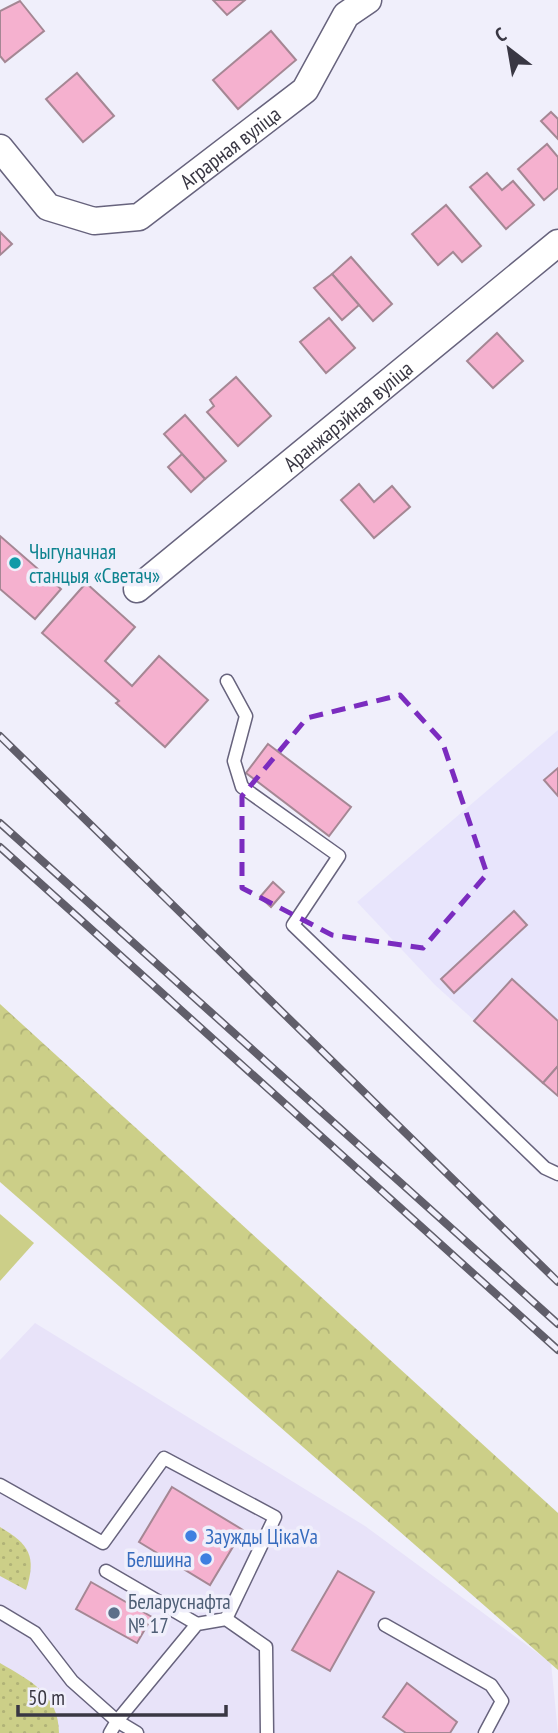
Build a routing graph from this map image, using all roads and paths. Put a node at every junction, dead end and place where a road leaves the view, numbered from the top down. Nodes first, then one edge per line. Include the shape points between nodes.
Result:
1 (368, 0) edge
2 (340, 8) edge
3 (0, 148) edge
4 (558, 243) edge
5 (137, 589) dead end
6 (227, 681) dead end
7 (558, 1174) edge
8 (0, 1485) edge
9 (106, 1571) dead end
10 (0, 1612) edge
11 (226, 1619) junction
12 (197, 1624) junction
13 (385, 1625) dead end
14 (117, 1721) junction
15 (110, 1733) edge
16 (137, 1733) edge
17 (267, 1733) edge
18 (485, 1733) edge

1 - 2 street, Аграрная вуліца
2 - 3 street, Аграрная вуліца via 305,90 139,217 94,221 48,206
4 - 5 street, Аранжарэйная вуліца
6 - 7 lane via 246,716 234,761 242,787 339,856 293,925 545,1168
8 - 11 lane via 103,1543 163,1458 275,1517
9 - 12 lane
10 - 14 lane via 35,1633 72,1681
11 - 12 lane
11 - 17 lane via 266,1647
12 - 14 lane
13 - 18 lane via 491,1685 502,1701
14 - 15 lane
14 - 16 lane

